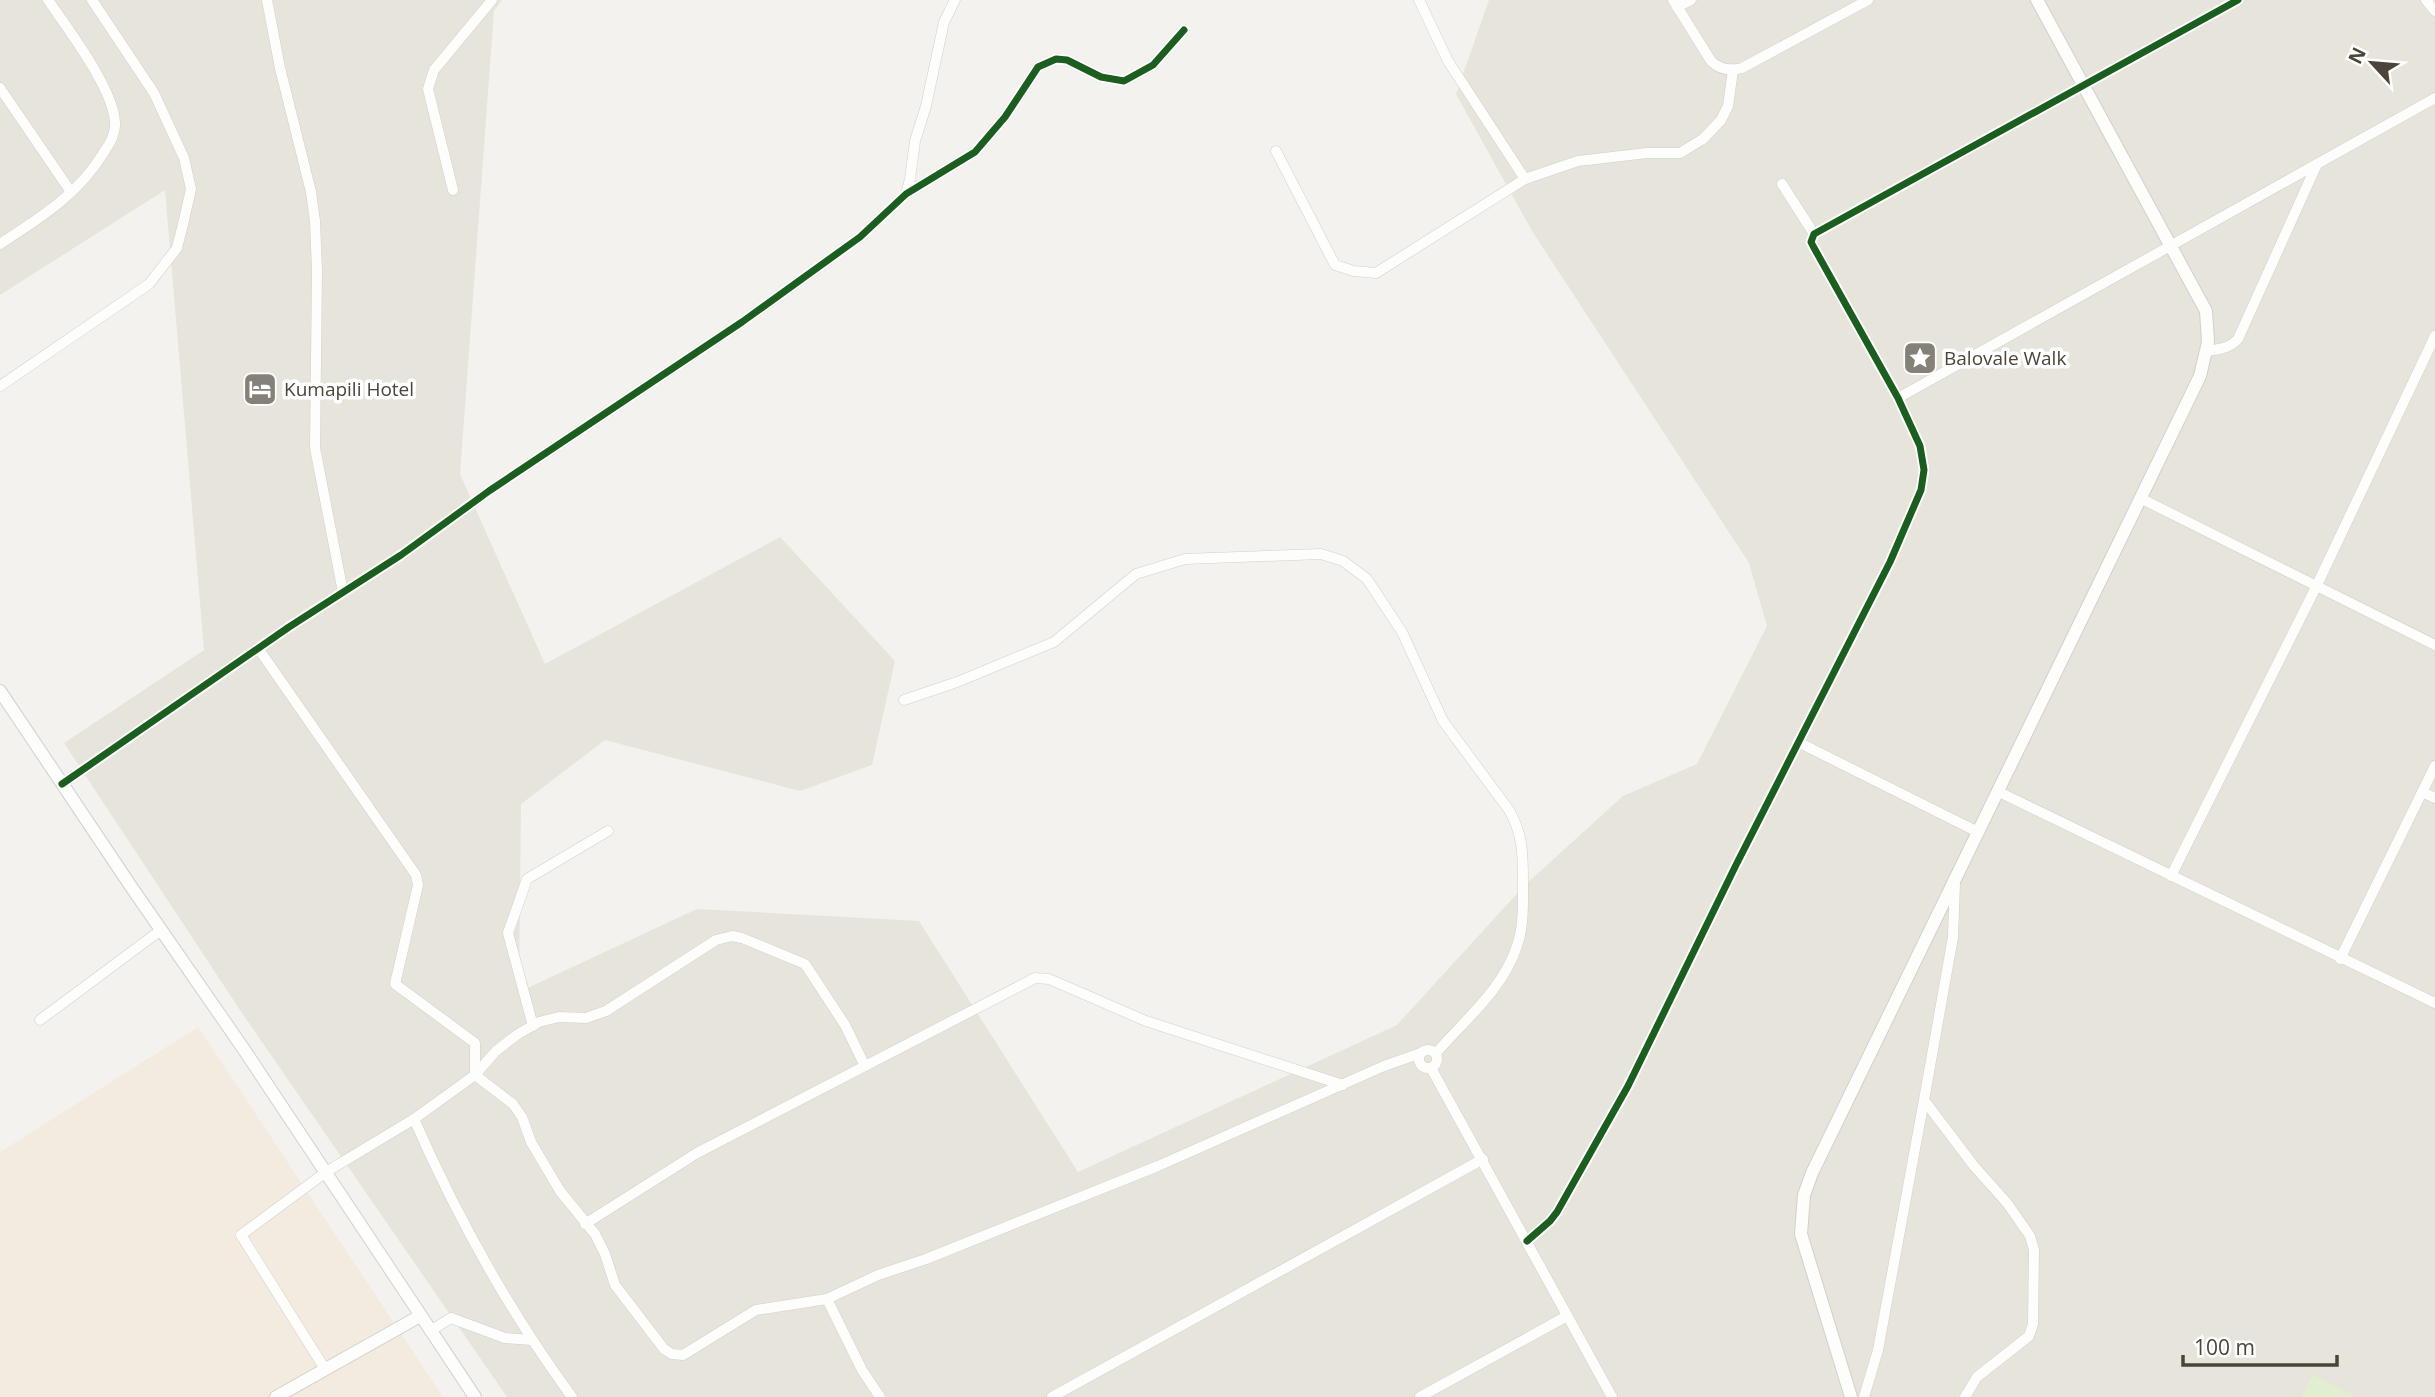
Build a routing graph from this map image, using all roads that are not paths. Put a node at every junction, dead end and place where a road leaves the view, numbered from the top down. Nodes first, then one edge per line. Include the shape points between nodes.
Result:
1 (48, 0) edge
2 (92, 0) edge
3 (267, 0) edge
4 (492, 0) edge
5 (955, 0) edge
6 (1419, 0) edge
7 (1691, 0) edge
8 (1868, 0) edge
9 (2037, 0) edge
10 (2238, 0) edge
11 (2426, 0) edge
12 (1675, 4) edge
13 (2435, 11) edge
14 (1184, 30) dead end
15 (1733, 71) junction
16 (2083, 85) junction
17 (0, 88) edge
18 (2435, 98) edge
19 (1276, 150) dead end
20 (2317, 163) junction
21 (1525, 179) junction
22 (1782, 184) dead end
23 (453, 190) dead end
24 (71, 192) junction
25 (906, 194) junction
26 (1814, 234) junction
27 (1, 242) edge
28 (2171, 245) junction
29 (2435, 336) edge
30 (2207, 351) junction
31 (0, 386) edge
32 (1898, 398) junction
33 (2140, 498) junction
34 (2317, 584) junction
35 (343, 592) junction
36 (2435, 645) edge
37 (258, 648) junction
38 (0, 691) edge
39 (904, 700) dead end
40 (1800, 743) junction
41 (2435, 766) edge
42 (62, 784) junction
43 (1999, 792) junction
44 (2423, 792) junction
45 (2435, 798) edge
46 (608, 831) dead end
47 (1978, 832) junction
48 (2171, 876) junction
49 (1956, 877) junction
50 (161, 930) junction
51 (2340, 959) junction
52 (2435, 1003) edge
53 (40, 1020) dead end
54 (533, 1026) junction
55 (1421, 1053) junction
56 (1436, 1053) junction
57 (865, 1066) junction
58 (1431, 1068) junction
59 (475, 1075) junction
60 (1343, 1085) junction
61 (1924, 1101) junction
62 (414, 1119) junction
63 (1483, 1159) junction
64 (326, 1172) junction
65 (585, 1224) junction
66 (1527, 1241) junction
67 (827, 1299) junction
68 (420, 1316) junction
69 (1567, 1316) junction
70 (430, 1331) junction
71 (532, 1340) junction
72 (325, 1369) junction
73 (276, 1397) edge
74 (475, 1397) edge
75 (572, 1397) edge
76 (880, 1397) edge
77 (1052, 1397) edge
78 (1420, 1397) edge
79 (1612, 1397) edge
80 (1851, 1397) edge
81 (1864, 1397) edge
82 (1965, 1397) edge

1 - 24 street via 107,93 115,122 113,137 98,161
2 - 31 street via 154,93 184,158 191,189 184,220 177,248 149,284
3 - 35 street via 315,221 315,448
4 - 23 street via 434,70 428,89
5 - 25 street via 944,22
6 - 21 street via 1448,61
7 - 12 street
8 - 15 street
9 - 16 street
10 - 16 street
11 - 13 street
12 - 15 street via 1711,61
14 - 25 street via 1153,65 1124,81 1101,77 1067,60 1038,67 998,127 975,152
15 - 21 street via 1721,120 1703,139 1680,153 1578,162
16 - 26 street
16 - 28 street
17 - 24 street
18 - 20 street
19 - 21 street via 1335,265 1376,274
20 - 28 street
20 - 30 street via 2238,339 2225,349
22 - 26 street
24 - 27 street via 45,215
25 - 35 street via 860,237 742,322
26 - 32 street via 1812,246
28 - 30 street via 2206,311
28 - 32 street
29 - 34 street
30 - 33 street via 2200,376
32 - 40 street via 1923,457 1920,490 1890,562
33 - 34 street
33 - 43 street
34 - 36 street
34 - 48 street
35 - 37 street
37 - 42 street
37 - 59 street via 416,875 418,885 395,984 475,1043
38 - 42 street
39 - 56 street via 1054,642 1136,573 1208,557 1305,553 1343,561 1367,579 1385,605 1443,721 1509,810 1523,841 1523,903 1517,947 1489,995
40 - 47 street
40 - 66 street via 1628,1086 1557,1212
41 - 44 street
42 - 50 street
43 - 47 street
43 - 48 street
44 - 45 street
44 - 51 street
46 - 54 street via 527,879 508,933
47 - 49 street
48 - 51 street
49 - 61 street via 1953,937
49 - 80 street via 1804,1195 1801,1234
50 - 53 street
50 - 64 street
51 - 52 street
54 - 57 street via 559,1017 586,1018 606,1011 716,940 732,936 804,964 845,1025
54 - 59 street via 496,1051
55 - 56 street via 1427,1049
55 - 58 street via 1422,1066
55 - 60 street
56 - 58 street via 1437,1062
57 - 60 street via 1042,978 1146,1021
57 - 65 street via 697,1153
58 - 63 street
59 - 62 street
59 - 65 street via 513,1104 560,1191
60 - 67 street via 1158,1166
61 - 81 street via 1878,1350
61 - 82 street via 2007,1203 2030,1236 2034,1250 2029,1336 1985,1369
62 - 64 street
62 - 71 street via 466,1227
63 - 66 street
63 - 77 street
64 - 68 street
64 - 72 street via 241,1235
65 - 67 street via 606,1254 615,1285 664,1349 673,1354 694,1349 756,1310
66 - 69 street
67 - 76 street
68 - 70 street
68 - 72 street
69 - 78 street
69 - 79 street
70 - 71 street via 451,1318 505,1338
70 - 74 street
71 - 75 street
72 - 73 street

